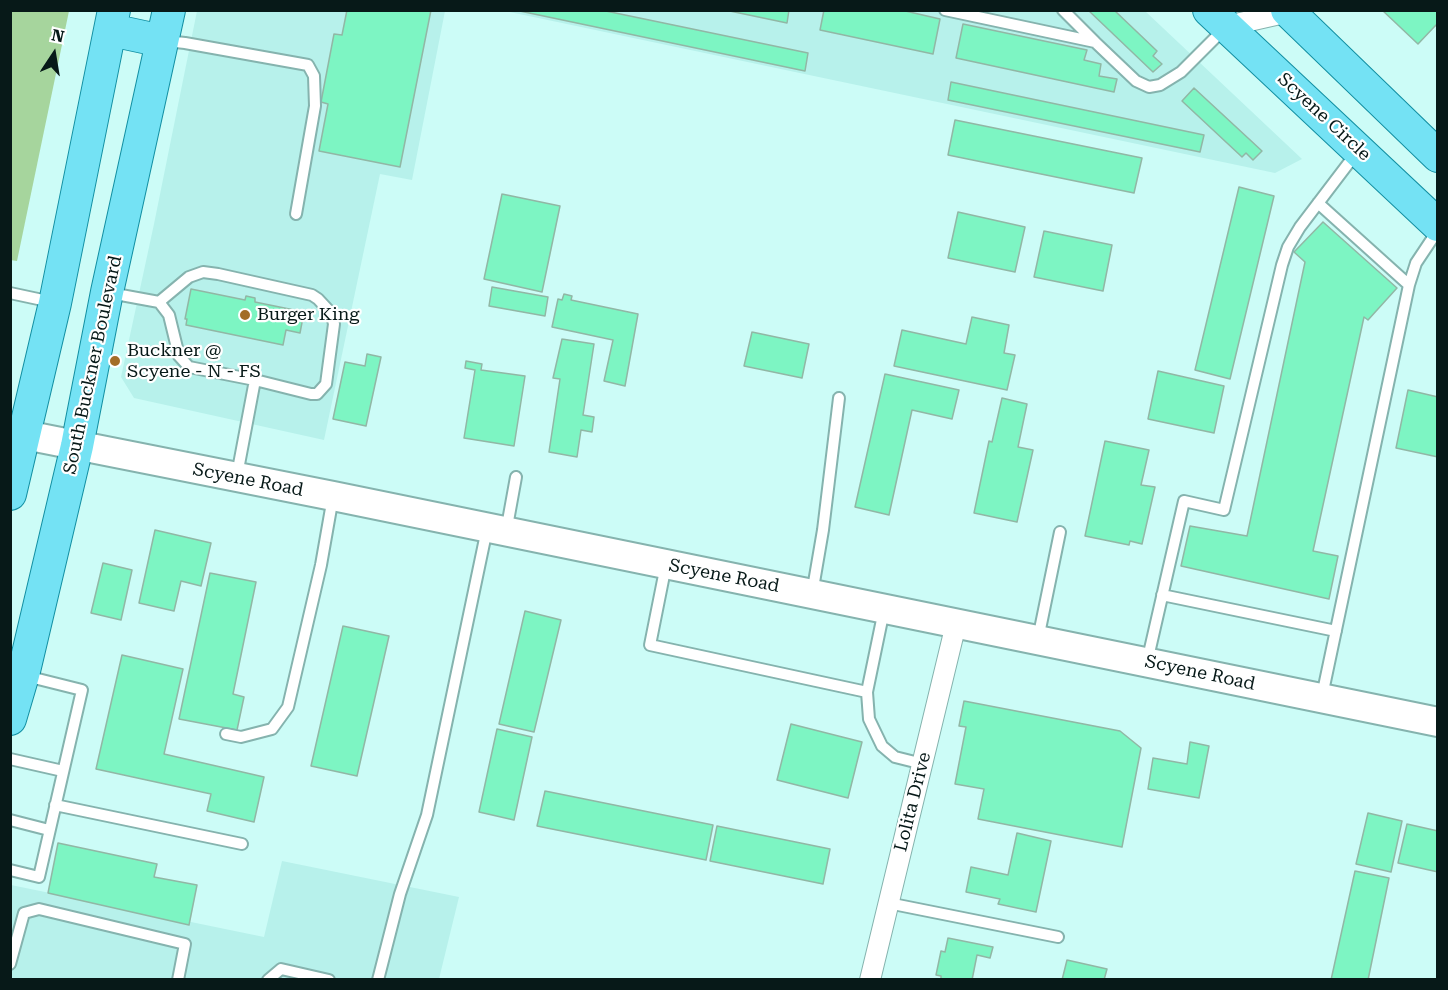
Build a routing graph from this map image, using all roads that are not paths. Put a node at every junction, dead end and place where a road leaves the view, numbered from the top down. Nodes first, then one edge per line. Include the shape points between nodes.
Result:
1 (169, 10) edge
2 (945, 10) edge
3 (1063, 10) edge
4 (1289, 11) edge
5 (1218, 18) edge
6 (112, 20) edge
7 (162, 41) junction
8 (1095, 42) junction
9 (1359, 149) junction
10 (1437, 156) edge
11 (1318, 203) junction
12 (296, 213) dead end
13 (1437, 225) edge
14 (1437, 230) edge
15 (1409, 285) junction
16 (107, 292) junction
17 (10, 293) edge
18 (159, 302) junction
19 (55, 303) junction
20 (255, 380) junction
21 (839, 398) dead end
22 (18, 434) edge
23 (77, 446) junction
24 (516, 477) dead end
25 (237, 478) junction
26 (10, 494) edge
27 (333, 496) junction
28 (496, 530) junction
29 (1060, 531) dead end
30 (666, 565) junction
31 (812, 594) junction
32 (1162, 595) junction
33 (885, 609) junction
34 (956, 624) junction
35 (1336, 631) junction
36 (1038, 639) junction
37 (1147, 662) junction
38 (23, 675) junction
39 (867, 692) junction
40 (1322, 698) junction
41 (10, 719) edge
42 (1437, 722) edge
43 (226, 734) dead end
44 (10, 759) edge
45 (923, 764) junction
46 (63, 771) junction
47 (56, 805) junction
48 (10, 820) edge
49 (50, 830) junction
50 (242, 844) dead end
51 (10, 870) edge
52 (888, 903) junction
53 (1058, 937) dead end
54 (11, 962) edge
55 (178, 980) edge
56 (268, 980) edge
57 (329, 980) edge
58 (378, 980) edge
59 (870, 980) edge

1 - 7 main road, South Buckner Boulevard
2 - 8 lane
3 - 8 lane
4 - 5 street
4 - 10 main road
5 - 8 lane via 1182,72 1160,85 1149,87 1136,81
5 - 9 main road, Scyene Circle
6 - 7 main road
6 - 19 main road
7 - 12 lane via 308,65 314,75 315,105
7 - 16 main road, South Buckner Boulevard
9 - 11 lane
9 - 13 main road, Scyene Circle
11 - 15 lane
11 - 32 lane via 1288,247 1282,266 1224,510 1184,501
14 - 15 lane via 1416,263
15 - 35 lane
16 - 18 lane
16 - 23 main road, South Buckner Boulevard
17 - 19 lane
18 - 20 lane via 169,315 179,356 189,367
18 - 20 lane via 203,272 318,298 331,313 333,324 326,384 317,394 311,394
19 - 22 main road
20 - 25 lane
21 - 31 lane via 824,530
22 - 23 street, Scyene Road
22 - 26 main road
23 - 25 street, Scyene Road
23 - 38 main road, South Buckner Boulevard
24 - 28 lane
25 - 27 street, Scyene Road
27 - 28 street, Scyene Road
27 - 43 lane via 288,706 272,729 241,737
28 - 30 street, Scyene Road
28 - 58 lane via 427,815 400,894
29 - 36 lane
30 - 31 street, Scyene Road
30 - 39 lane via 650,645
31 - 33 street, Scyene Road
32 - 35 lane
32 - 37 lane
33 - 34 street, Scyene Road
33 - 39 lane
34 - 36 street, Scyene Road
34 - 45 street, Lolita Drive
35 - 40 lane
36 - 37 street, Scyene Road
37 - 40 street, Scyene Road
38 - 41 main road, South Buckner Boulevard
38 - 46 lane via 82,690
39 - 45 lane via 869,719 882,747 895,757
40 - 42 street, Scyene Road
44 - 46 lane
45 - 52 street, Lolita Drive
46 - 47 lane
47 - 49 lane
47 - 50 lane
48 - 49 lane
49 - 51 lane via 39,877
52 - 53 lane
52 - 59 street, Lolita Drive
54 - 55 lane via 24,913 39,909 185,944
56 - 57 lane via 282,969

